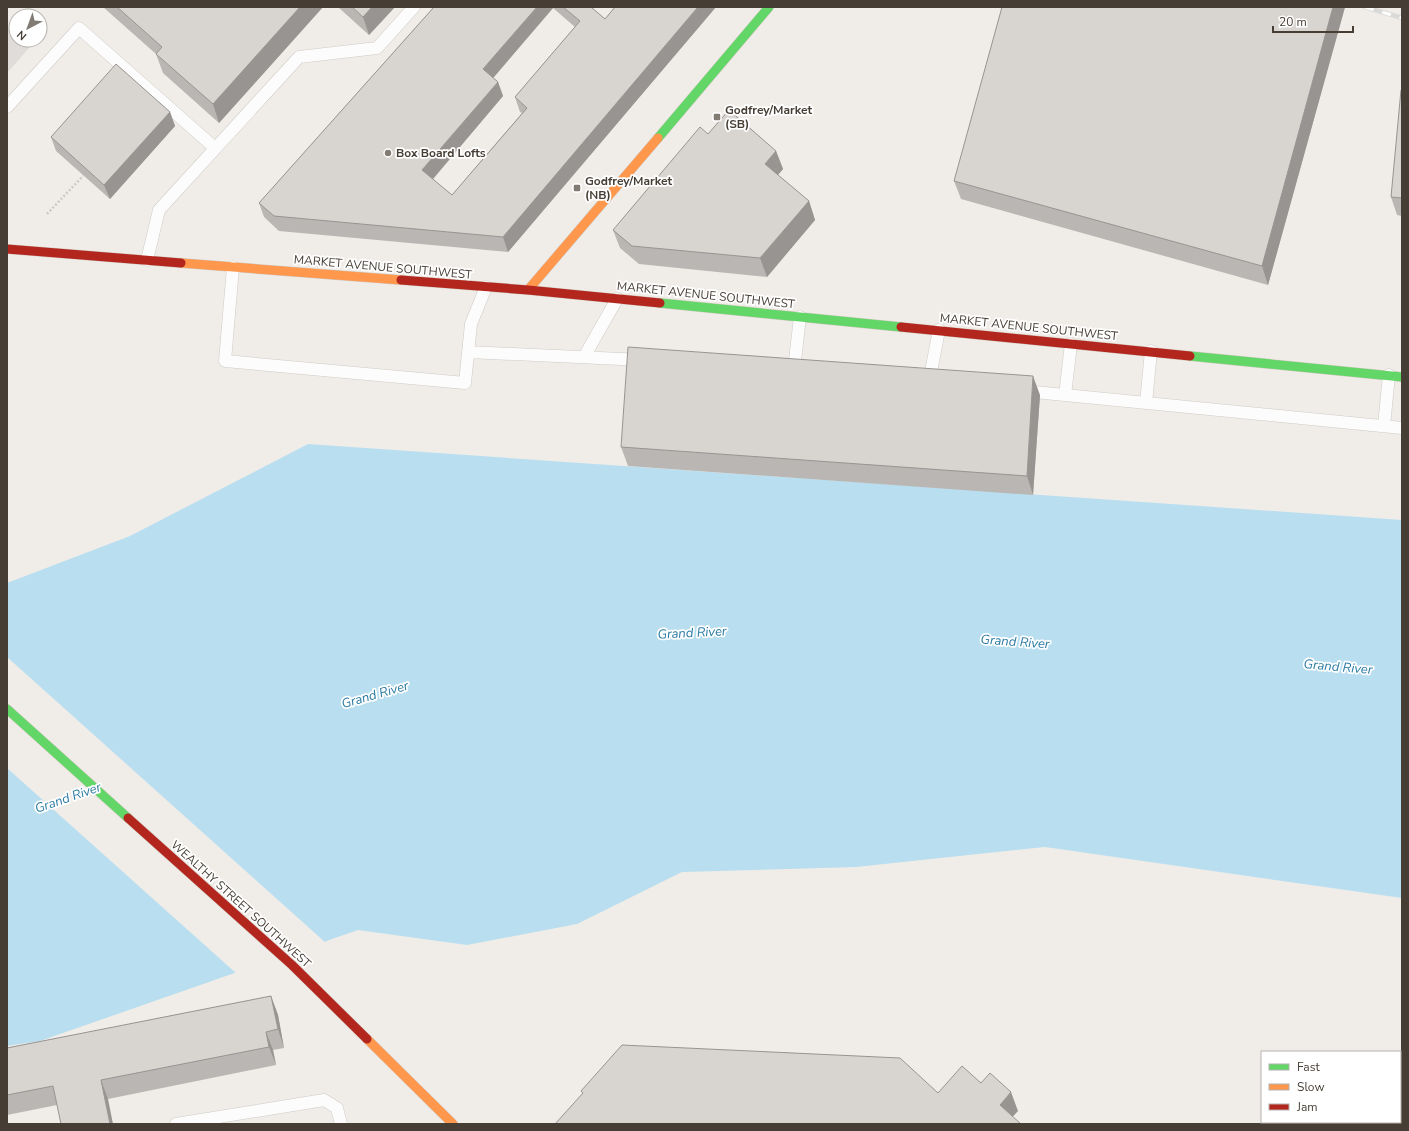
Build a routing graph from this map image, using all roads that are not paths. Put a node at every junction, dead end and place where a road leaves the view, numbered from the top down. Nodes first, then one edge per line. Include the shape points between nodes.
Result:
1 (414, 7) edge
2 (769, 7) edge
3 (7, 107) edge
4 (215, 148) junction
5 (7, 249) edge
6 (148, 260) junction
7 (233, 267) junction
8 (486, 287) junction
9 (528, 290) junction
10 (617, 299) junction
11 (800, 317) junction
12 (939, 330) junction
13 (1071, 344) junction
14 (468, 352) junction
15 (1151, 352) junction
16 (584, 357) junction
17 (653, 361) edge
18 (781, 368) edge
19 (1389, 375) junction
20 (1402, 377) edge
21 (944, 384) edge
22 (1012, 390) edge
23 (1065, 395) junction
24 (1146, 403) junction
25 (1384, 426) junction
26 (1402, 428) edge
27 (7, 709) edge
28 (176, 1124) edge
29 (341, 1124) edge
30 (453, 1124) edge

1 - 4 lane via 377,48 298,57
2 - 9 main road
3 - 4 lane via 79,28
4 - 6 lane via 160,210
5 - 6 main road, MARKET AVENUE SOUTHWEST
6 - 7 main road, MARKET AVENUE SOUTHWEST
7 - 8 main road, MARKET AVENUE SOUTHWEST
7 - 14 lane via 225,361 465,383
8 - 9 main road, MARKET AVENUE SOUTHWEST
8 - 14 lane via 471,324
9 - 10 main road, MARKET AVENUE SOUTHWEST
10 - 11 main road, MARKET AVENUE SOUTHWEST
10 - 16 lane
11 - 12 main road, MARKET AVENUE SOUTHWEST
11 - 18 lane via 798,369
12 - 13 main road, MARKET AVENUE SOUTHWEST
12 - 21 lane via 925,382
13 - 15 main road, MARKET AVENUE SOUTHWEST
13 - 23 lane
14 - 16 lane
15 - 19 main road, MARKET AVENUE SOUTHWEST
15 - 24 lane
16 - 17 lane
19 - 20 main road, MARKET AVENUE SOUTHWEST
19 - 25 lane
22 - 23 lane
23 - 24 lane
24 - 25 lane
25 - 26 lane
27 - 30 main road, WEALTHY STREET SOUTHWEST via 292,965
28 - 29 lane via 324,1100 337,1108

